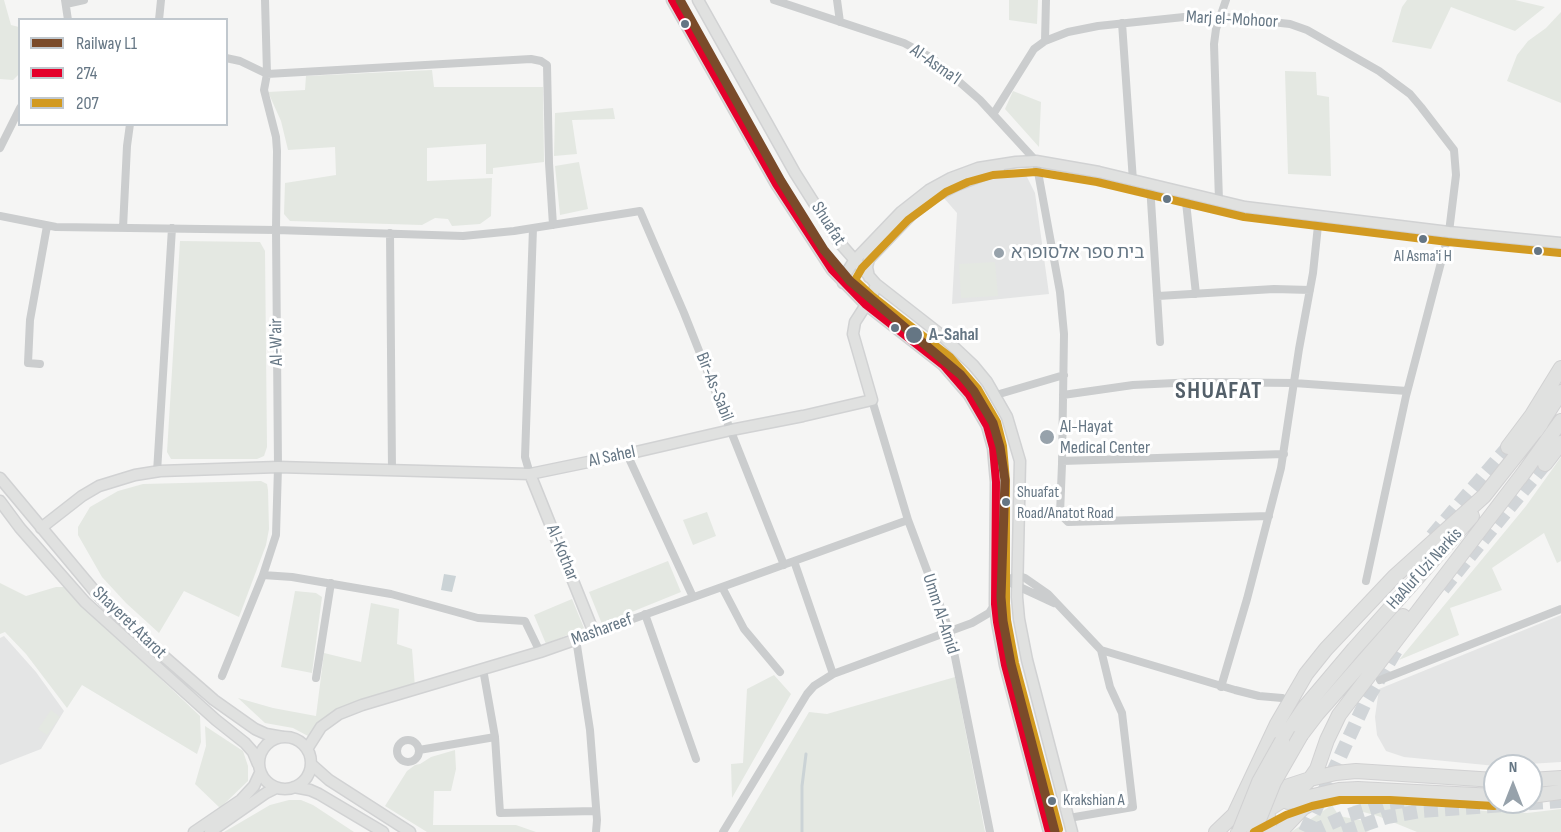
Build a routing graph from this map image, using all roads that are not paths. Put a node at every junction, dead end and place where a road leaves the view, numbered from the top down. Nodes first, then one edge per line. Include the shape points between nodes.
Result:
1 (84, 0) edge
2 (161, 0) edge
3 (265, 0) edge
4 (698, 0) edge
5 (774, 0) edge
6 (837, 0) edge
7 (1046, 0) edge
8 (1226, 0) edge
9 (674, 1) edge
10 (66, 2) edge
11 (1219, 17) junction
12 (68, 18) edge
13 (159, 18) edge
14 (840, 22) junction
15 (1122, 23) junction
16 (1045, 41) junction
17 (228, 58) edge
18 (267, 74) junction
19 (18, 112) edge
20 (994, 113) junction
21 (130, 126) edge
22 (0, 148) edge
23 (1036, 161) junction
24 (1133, 181) junction
25 (1150, 185) junction
26 (1185, 194) junction
27 (1219, 201) junction
28 (0, 216) edge
29 (1319, 216) junction
30 (553, 225) junction
31 (47, 226) junction
32 (123, 228) junction
33 (172, 228) junction
34 (533, 228) junction
35 (276, 230) junction
36 (1449, 232) junction
37 (390, 233) junction
38 (1561, 243) edge
39 (869, 245) junction
40 (842, 246) junction
41 (854, 261) junction
42 (873, 281) junction
43 (843, 283) junction
44 (1310, 290) junction
45 (1196, 294) junction
46 (1158, 296) junction
47 (865, 304) junction
48 (1160, 342) dead end
49 (40, 364) dead end
50 (1561, 368) edge
51 (1064, 375) junction
52 (1294, 383) junction
53 (1407, 391) junction
54 (1561, 392) edge
55 (996, 395) junction
56 (1063, 395) junction
57 (872, 400) junction
58 (1561, 421) edge
59 (1540, 424) junction
60 (730, 430) junction
61 (1561, 443) edge
62 (1508, 447) tunnel mouth
63 (627, 454) junction
64 (1284, 454) junction
65 (1062, 461) junction
66 (1545, 464) tunnel mouth
67 (279, 467) junction
68 (392, 471) junction
69 (1525, 471) junction
70 (157, 472) junction
71 (530, 474) junction
72 (0, 478) edge
73 (0, 501) edge
74 (1269, 516) junction
75 (908, 520) junction
76 (41, 528) junction
77 (794, 561) junction
78 (996, 562) junction
79 (784, 565) junction
80 (263, 575) junction
81 (1015, 581) junction
82 (1366, 581) dead end
83 (331, 583) junction
84 (722, 587) junction
85 (693, 597) junction
86 (995, 599) junction
87 (1561, 609) edge
88 (645, 614) junction
89 (972, 623) junction
90 (998, 630) junction
91 (950, 632) junction
92 (594, 633) junction
93 (576, 639) junction
94 (1101, 650) junction
95 (540, 652) junction
96 (483, 669) junction
97 (780, 672) dead end
98 (834, 674) junction
99 (222, 676) dead end
100 (316, 678) dead end
101 (1380, 680) dead end
102 (1221, 687) junction
103 (1282, 699) dead end
104 (283, 737) junction
105 (495, 737) junction
106 (307, 749) junction
107 (419, 750) dead end
108 (696, 759) dead end
109 (311, 764) junction
110 (259, 769) junction
111 (1561, 778) edge
112 (1310, 779) junction
113 (1483, 779) edge
114 (1543, 779) edge
115 (276, 788) junction
116 (294, 788) junction
117 (1339, 790) junction
118 (1561, 792) edge
119 (1543, 794) edge
120 (1483, 795) edge
121 (1255, 799) junction
122 (596, 811) junction
123 (1267, 811) junction
124 (1235, 813) junction
125 (1069, 818) junction
126 (194, 832) edge
127 (210, 832) edge
128 (383, 832) edge
129 (410, 832) edge
130 (596, 832) edge
131 (723, 832) edge
132 (990, 832) edge
133 (1049, 832) edge
134 (1072, 832) edge
135 (1215, 832) edge
136 (1239, 832) edge
137 (1254, 832) edge
138 (1269, 832) edge
139 (1280, 832) edge

1 - 10 street
2 - 13 street
3 - 18 street, Al-W'air
4 - 40 street, Shuafat via 795,173
5 - 14 street, Al-Asma'l
6 - 14 street
7 - 16 street
8 - 11 street
9 - 43 street, Shuafat via 776,184 819,253
10 - 12 street
11 - 15 street, Marj el-Mohoor via 1184,16
11 - 27 street via 1214,44
11 - 36 street, Marj el-Mohoor via 1290,24 1306,30 1379,71 1410,94 1454,150 1456,175
14 - 20 street, Al-Asma'l via 904,43 932,58
15 - 16 street, Marj el-Mohoor via 1068,32
15 - 24 street
16 - 20 street, Marj el-Mohoor via 1034,49
17 - 18 street
18 - 30 street via 531,59 547,65
18 - 35 street, Al-W'air via 264,90 278,151
19 - 22 street
20 - 23 street, Al-Asma'l
21 - 32 street
23 - 24 street
23 - 39 street via 991,165 951,178 914,201
23 - 42 street via 967,180 927,202 874,251 868,263
23 - 51 street via 1060,292
24 - 25 street
25 - 26 street
25 - 46 street
26 - 27 street
26 - 45 street
27 - 29 street
28 - 31 street
29 - 36 street
29 - 44 street
30 - 34 street
30 - 60 street, Bir-As-Sabil via 640,211
31 - 32 street
31 - 49 street via 30,320 28,363
32 - 33 street
33 - 35 street
33 - 70 street
34 - 37 street via 463,236
34 - 71 street via 525,457
35 - 37 street
35 - 67 street, Al-W'air
36 - 38 street
36 - 53 street, Marj el-Mohoor
37 - 68 street
39 - 40 street via 855,249
39 - 41 street
40 - 41 street, Shuafat
41 - 42 street, Shuafat
41 - 43 street
42 - 47 street via 873,294
42 - 55 street, Shuafat via 958,349
43 - 47 street, Shuafat
44 - 45 street
44 - 52 street
45 - 46 street
46 - 48 street
47 - 57 street via 853,334
47 - 78 street, Shuafat via 943,365 979,410 987,426 995,463
50 - 62 highway
51 - 55 street
51 - 56 street
52 - 53 street
52 - 56 street via 1133,385
52 - 64 street
53 - 82 street, Marj el-Mohoor
54 - 59 highway, HaAluf Uzi Narkis
55 - 81 street, Shuafat via 1020,461
56 - 65 street
57 - 60 street, Al Sahel
57 - 75 street, Umm Al-Amid
58 - 69 highway, HaAluf Uzi Narkis
59 - 124 highway via 1484,496 1394,577 1306,674 1267,743
59 - 136 highway, HaAluf Uzi Narkis, bridge via 1470,519 1305,707 1259,782
60 - 63 street, Al Sahel
60 - 79 street, Bir-As-Sabil
61 - 66 highway
63 - 71 street, Al Sahel
63 - 85 street
64 - 65 street
64 - 74 street
65 - 74 street via 1060,514 1068,522
67 - 68 street, Al Sahel
67 - 70 street, Al Sahel
67 - 80 street, Al-W'air via 276,535
68 - 71 street, Al Sahel
69 - 112 highway via 1339,715
69 - 137 highway, HaAluf Uzi Narkis, bridge via 1301,735 1274,782
70 - 76 street, Al Sahel via 99,486
71 - 92 street, Al-Kothar
72 - 76 street, Shayeret Atarot
73 - 110 street, Shayeret Atarot via 85,602 245,743
74 - 102 street
75 - 77 street, Mashareef
75 - 91 street, Umm Al-Amid
76 - 104 street, Shayeret Atarot via 113,610 214,700 255,729
77 - 79 street, Mashareef
77 - 98 street
78 - 81 street
78 - 86 street, Shuafat
79 - 84 street, Mashareef
80 - 83 street
80 - 99 street, Al-W'air
81 - 86 street
81 - 94 street via 1059,606
81 - 125 street, Shuafat via 1027,660
83 - 95 street via 391,594 478,618 525,621
83 - 100 street
84 - 85 street, Mashareef
84 - 97 street via 744,629
85 - 88 street, Mashareef
86 - 89 street via 988,614
86 - 90 street, Shuafat
87 - 101 street
88 - 92 street, Mashareef
88 - 108 street
89 - 90 street via 987,623
89 - 91 street
90 - 133 street, Shuafat
91 - 98 street
91 - 132 street, Umm Al-Amid
92 - 93 street, Mashareef
93 - 95 street, Mashareef
93 - 122 street via 590,729
94 - 102 street
94 - 125 street via 1110,687 1122,713 1133,807
95 - 96 street, Mashareef
96 - 105 street
96 - 106 street, Mashareef via 339,714 321,727
98 - 131 street via 822,679 807,694
102 - 103 street
104 - 106 street via 297,740
104 - 110 street via 262,749
105 - 107 street
105 - 122 street via 500,813
106 - 109 street
109 - 116 street via 306,778
109 - 129 street
110 - 115 street
110 - 126 street via 254,786 242,800
111 - 114 highway
112 - 113 highway via 1356,771
112 - 121 highway
112 - 123 highway
115 - 116 street
115 - 127 street
116 - 128 street via 319,794
117 - 120 highway
117 - 123 highway
117 - 139 highway via 1303,808
118 - 119 highway
121 - 123 highway
121 - 124 highway
122 - 130 street
123 - 136 highway
123 - 138 highway
124 - 135 highway
125 - 134 street, Shuafat

